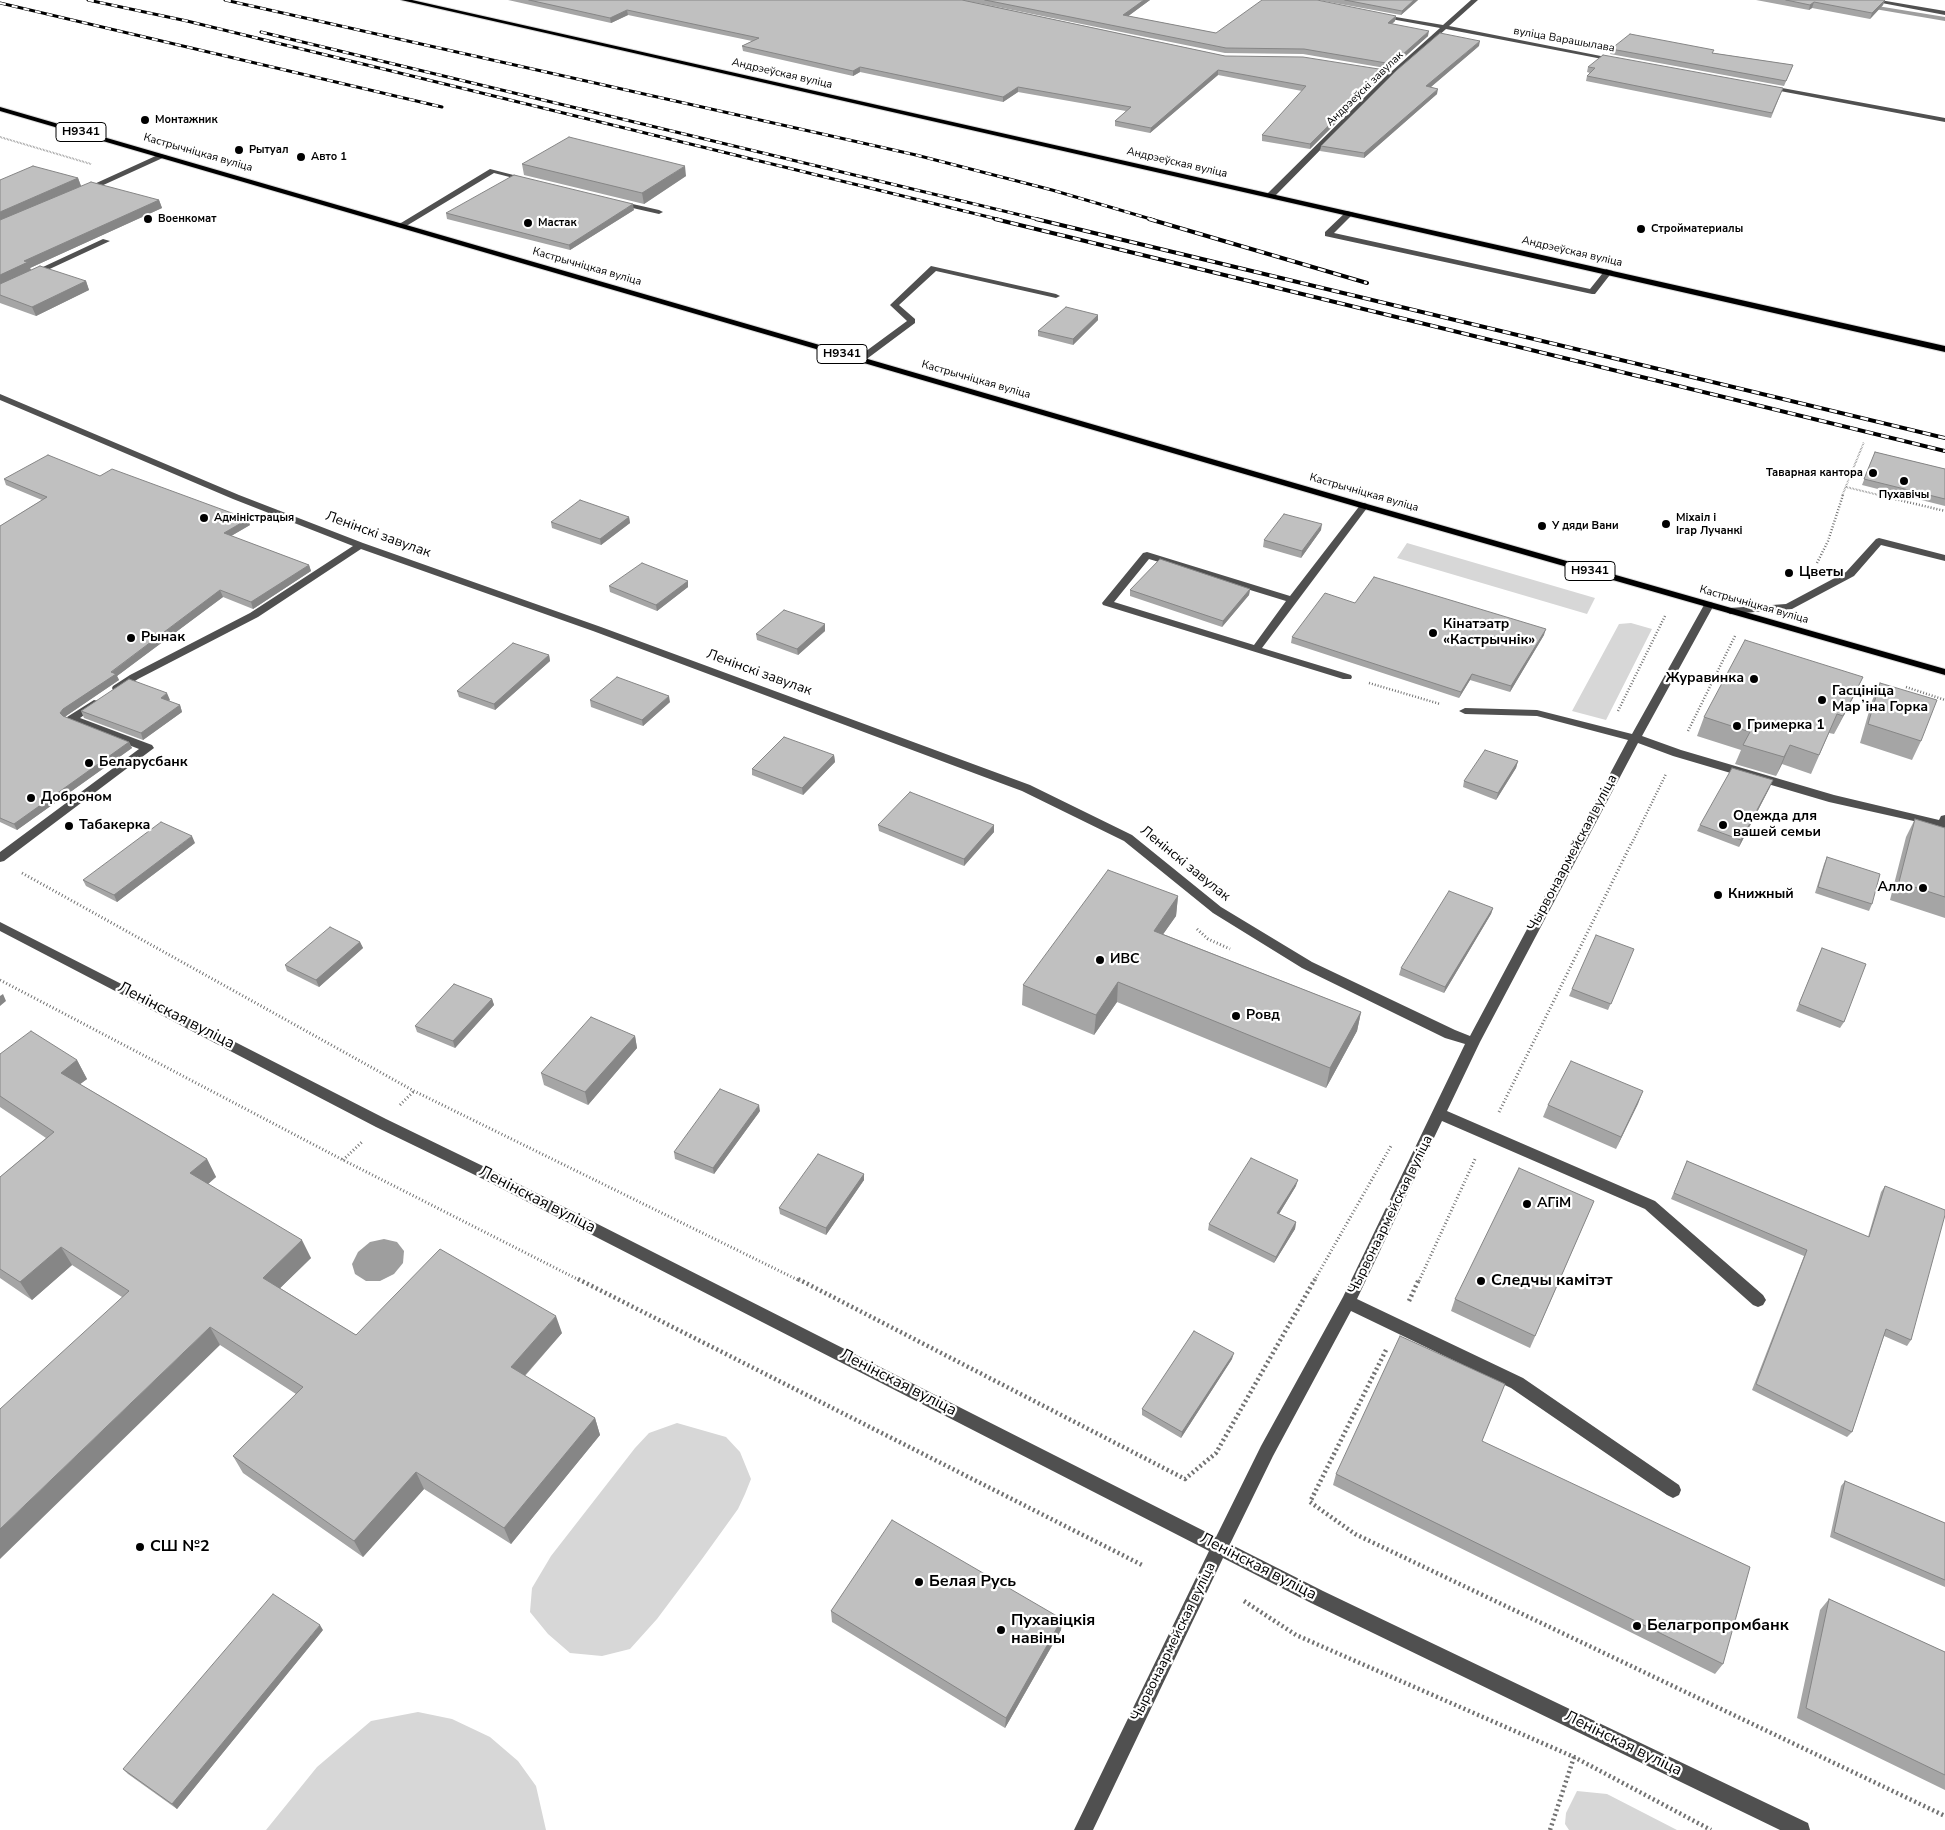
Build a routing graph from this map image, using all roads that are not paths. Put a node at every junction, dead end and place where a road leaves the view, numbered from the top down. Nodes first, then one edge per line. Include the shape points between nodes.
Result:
1 (405, 0) edge
2 (1475, 0) edge
3 (1868, 0) edge
4 (1945, 13) edge
5 (1372, 14) edge
6 (1446, 28) junction
7 (1622, 60) edge
8 (1357, 67) edge
9 (1394, 72) junction
10 (1759, 86) edge
11 (1, 110) edge
12 (1945, 120) edge
13 (163, 156) junction
14 (539, 182) edge
15 (76, 194) edge
16 (1271, 195) junction
17 (613, 201) edge
18 (659, 212) dead end
19 (1350, 213) junction
20 (400, 226) junction
21 (106, 242) dead end
22 (1609, 271) junction
23 (0, 290) edge
24 (1056, 296) dead end
25 (1945, 349) edge
26 (861, 359) junction
27 (0, 396) edge
28 (1364, 506) junction
29 (360, 545) junction
30 (1945, 558) edge
31 (1292, 600) junction
32 (1709, 605) junction
33 (1730, 611) junction
34 (1256, 649) junction
35 (1945, 672) edge
36 (1347, 677) road end
37 (1465, 711) road end
38 (1635, 738) junction
39 (1944, 823) edge
40 (0, 858) edge
41 (0, 926) edge
42 (1473, 1042) junction
43 (1440, 1114) junction
44 (1758, 1300) dead end
45 (1348, 1302) junction
46 (1673, 1490) dead end
47 (1220, 1547) junction
48 (1083, 1830) edge
49 (1801, 1830) edge

1 - 16 main road, Андрэеўская вуліца
2 - 6 street, Андрэеўскі завулак
3 - 4 street
5 - 6 street, вуліца Варашылава
6 - 7 street, вуліца Варашылава
6 - 9 street, Андрэеўскі завулак
8 - 9 street
9 - 16 street, Андрэеўскі завулак
10 - 12 street
11 - 13 main road, Кастрычніцкая вуліца / Н9341
13 - 15 street
13 - 20 main road, Кастрычніцкая вуліца / Н9341
14 - 20 street via 493,171
16 - 19 main road, Андрэеўская вуліца
17 - 18 street
19 - 22 main road, Андрэеўская вуліца
19 - 22 street via 1328,234 1592,292
20 - 26 main road, Кастрычніцкая вуліца / Н9341
21 - 23 street
22 - 25 main road, Андрэеўская вуліца
24 - 26 street via 934,268 894,305 912,321
26 - 28 main road, Кастрычніцкая вуліца / Н9341
27 - 29 street, Ленінскі завулак via 236,497
28 - 31 street
28 - 32 main road, Кастрычніцкая вуліца / Н9341
29 - 40 street via 254,615 134,677 71,719 148,748
29 - 42 street, Ленінскі завулак via 1026,788 1128,838 1216,910 1307,965
30 - 33 street via 1879,541 1850,574 1788,608
31 - 34 street
31 - 34 street via 1148,555 1107,603
32 - 33 main road, Кастрычніцкая вуліца / Н9341
32 - 38 street, Чырвонаармейская вуліца
33 - 35 main road, Кастрычніцкая вуліца / Н9341
34 - 36 street
37 - 38 street via 1537,713
38 - 39 street via 1833,799
38 - 42 street, Чырвонаармейская вуліца
41 - 47 street, Ленінская вуліца via 381,1123
42 - 43 street, Чырвонаармейская вуліца
43 - 44 street via 1650,1205
43 - 45 street, Чырвонаармейская вуліца
45 - 46 street via 1518,1383
45 - 47 street, Чырвонаармейская вуліца via 1267,1451
47 - 48 street, Чырвонаармейская вуліца
47 - 49 street, Ленінская вуліца

